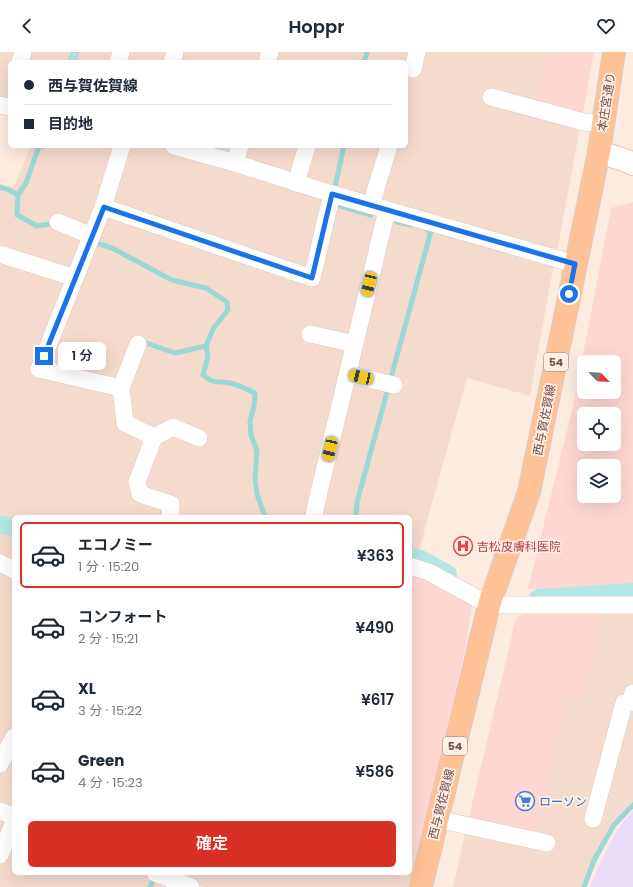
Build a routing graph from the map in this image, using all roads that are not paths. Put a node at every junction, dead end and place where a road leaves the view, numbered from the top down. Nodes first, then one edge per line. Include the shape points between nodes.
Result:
1 (417, 52) edge
2 (614, 52) edge
3 (413, 69) dead end
4 (491, 97) dead end
5 (603, 124) junction
6 (121, 148) edge
7 (181, 148) edge
8 (239, 148) edge
9 (306, 148) edge
10 (388, 148) edge
11 (599, 152) junction
12 (235, 163) junction
13 (633, 164) edge
14 (296, 183) junction
15 (332, 194) junction
16 (371, 205) junction
17 (104, 207) junction
18 (387, 210) junction
19 (58, 222) dead end
20 (90, 241) junction
21 (0, 254) edge
22 (575, 264) junction
23 (75, 278) junction
24 (310, 334) dead end
25 (138, 344) dead end
26 (355, 344) junction
27 (348, 374) junction
28 (390, 384) dead end
29 (121, 388) junction
30 (154, 437) junction
31 (199, 438) dead end
32 (170, 515) edge
33 (314, 515) edge
34 (0, 563) edge
35 (412, 567) edge
36 (12, 569) edge
37 (489, 605) junction
38 (633, 605) edge
39 (633, 693) edge
40 (12, 741) edge
41 (0, 764) edge
42 (0, 811) edge
43 (12, 815) edge
44 (438, 819) junction
45 (593, 819) dead end
46 (12, 827) edge
47 (547, 843) dead end
48 (0, 855) edge
49 (160, 875) edge
50 (191, 887) edge
51 (421, 887) edge

1 - 3 street
2 - 5 main road, 本庄宮通り / 54
4 - 5 street via 584,122
5 - 11 main road, 本庄宮通り / 54
6 - 17 street
7 - 12 street
8 - 12 street
9 - 14 street
10 - 16 street
11 - 13 street
11 - 22 main road, 西与賀佐賀線 / 54
12 - 14 street
14 - 15 street
15 - 16 street
15 - 17 street via 312,278
16 - 18 street
17 - 20 street
18 - 22 street
18 - 26 street
19 - 20 street
20 - 23 street
21 - 23 street
22 - 37 main road, 西与賀佐賀線 / 54 via 529,492
23 - 29 street via 39,369
24 - 26 street
25 - 29 street
26 - 27 street
27 - 28 street
27 - 33 street
29 - 30 street via 125,423
30 - 31 street via 173,427
30 - 32 street via 137,482 140,494 171,504
34 - 36 street
35 - 37 street via 429,572
37 - 38 street
37 - 44 main road, 西与賀佐賀線 / 54
39 - 45 street via 630,703 624,703
40 - 41 street
42 - 43 street
44 - 47 street
44 - 51 main road, 西与賀佐賀線 / 54
46 - 48 street
49 - 50 street

